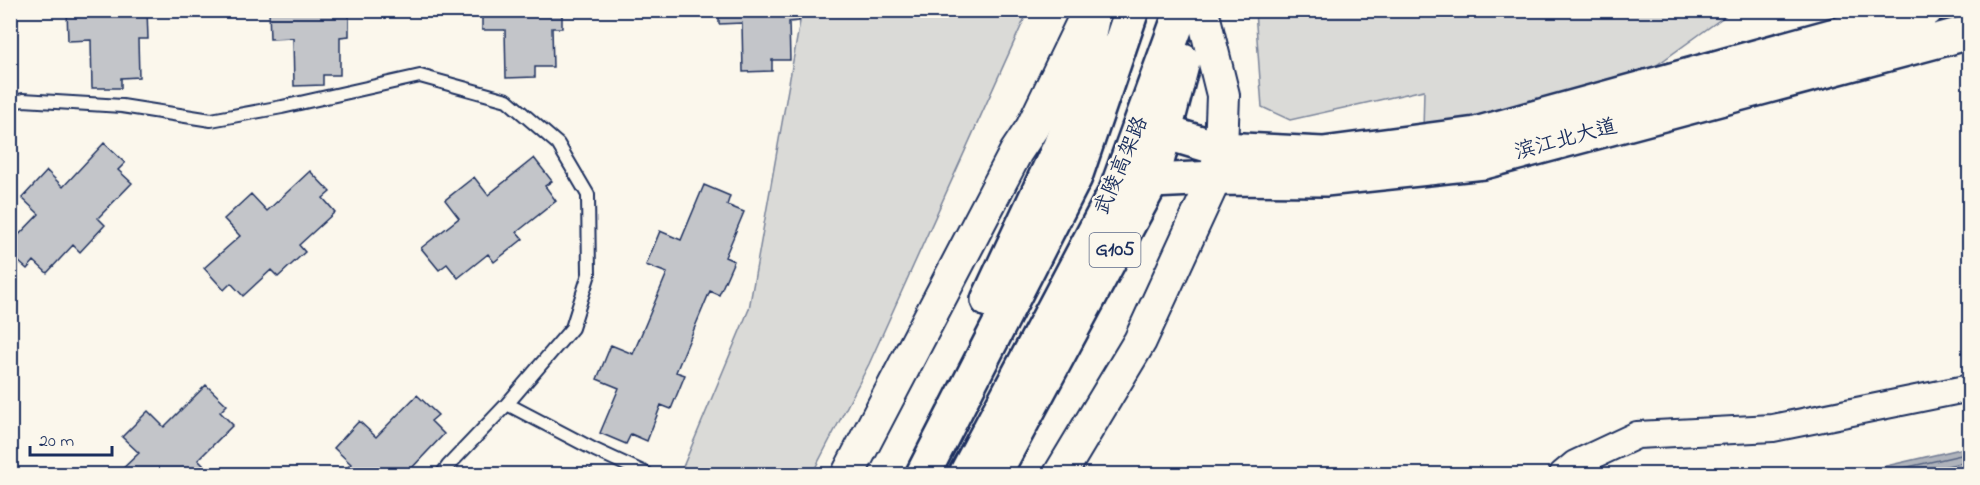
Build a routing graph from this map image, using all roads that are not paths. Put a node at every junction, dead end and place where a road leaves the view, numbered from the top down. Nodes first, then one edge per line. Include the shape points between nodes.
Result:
1 (1088, 10) edge
2 (1094, 10) edge
3 (1132, 10) edge
4 (1182, 10) edge
5 (1200, 10) edge
6 (1926, 10) edge
7 (1970, 32) edge
8 (10, 103) edge
9 (1164, 132) junction
10 (1218, 163) junction
11 (1152, 181) junction
12 (1970, 388) edge
13 (507, 404) junction
14 (442, 474) edge
15 (647, 474) edge
16 (848, 474) edge
17 (906, 474) edge
18 (922, 474) edge
19 (966, 474) edge
20 (994, 474) edge
21 (1060, 474) edge
22 (1563, 474) edge

1 - 16 street via 1032,128
2 - 17 main road via 1072,111 1060,146
3 - 18 main road, 武陵高架路 via 1075,177
4 - 19 main road, 武陵高架路 via 1116,190
5 - 9 main road, G105
5 - 10 street via 1223,95
6 - 10 main road, 滨江北大道 via 1476,134
7 - 10 main road, 滨江北大道 via 1484,162 1325,179
8 - 13 lane via 23,100 123,106 212,120 420,76 507,100 558,144 588,195 589,274 572,328
9 - 10 main road, 滨江北大道
9 - 11 main road, G105
10 - 11 main road, 滨江北大道
10 - 21 street via 1140,341
11 - 20 main road, G105
12 - 22 street via 1773,428 1637,435 1575,464
13 - 14 lane
13 - 15 lane

